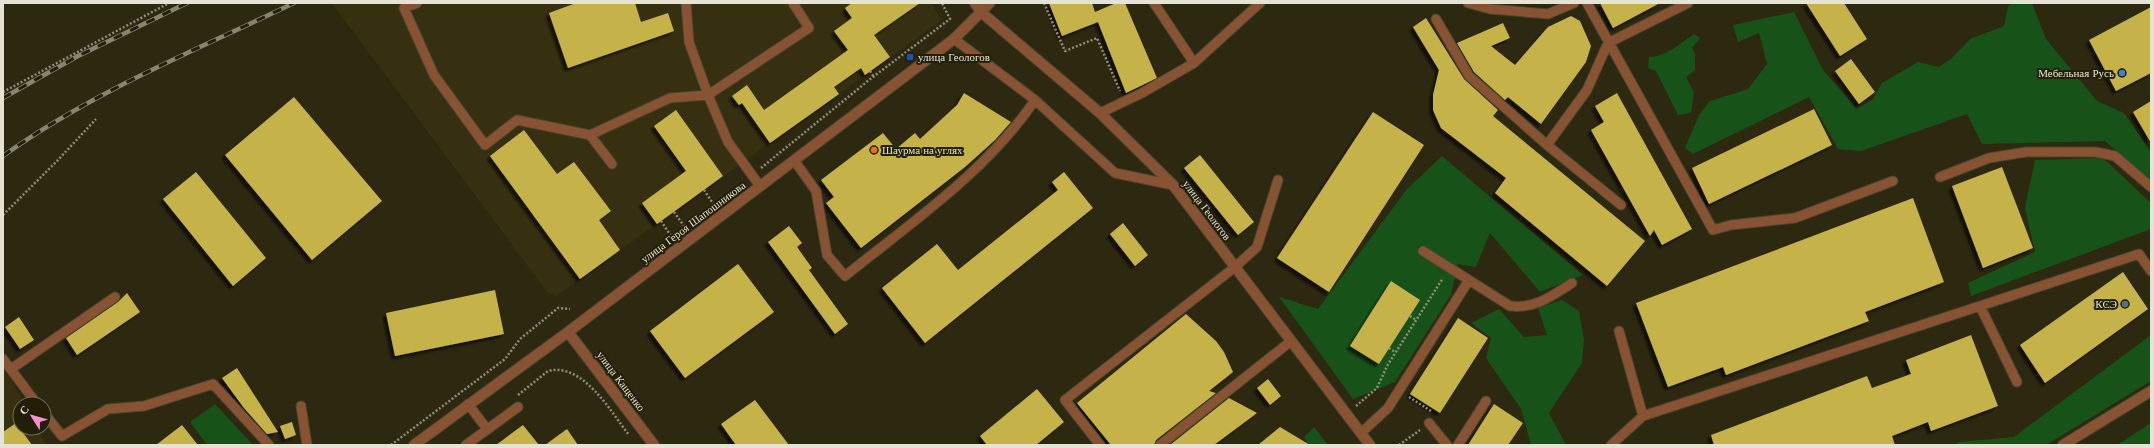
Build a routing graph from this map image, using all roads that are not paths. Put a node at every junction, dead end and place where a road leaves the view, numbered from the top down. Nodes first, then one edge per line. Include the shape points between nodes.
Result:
1 (417, 3) edge
2 (686, 3) edge
3 (793, 3) edge
4 (975, 3) edge
5 (990, 3) edge
6 (1154, 3) edge
7 (1260, 3) edge
8 (1468, 3) edge
9 (1574, 3) edge
10 (1587, 3) edge
11 (1688, 3) edge
12 (981, 12) junction
13 (1436, 19) dead end
14 (954, 39) junction
15 (1608, 43) junction
16 (1194, 63) junction
17 (708, 95) junction
18 (1035, 100) junction
19 (1100, 113) junction
20 (590, 135) junction
21 (1547, 145) junction
22 (794, 160) junction
23 (612, 164) dead end
24 (1940, 177) dead end
25 (1278, 180) dead end
26 (1893, 181) dead end
27 (1173, 185) junction
28 (760, 186) junction
29 (2151, 187) edge
30 (1620, 205) dead end
31 (1423, 251) dead end
32 (1235, 268) junction
33 (2151, 271) edge
34 (1469, 280) junction
35 (1572, 283) dead end
36 (115, 297) dead end
37 (1980, 306) junction
38 (1619, 331) dead end
39 (568, 332) junction
40 (1291, 341) junction
41 (3, 359) edge
42 (10, 369) junction
43 (2017, 382) dead end
44 (2151, 390) edge
45 (31, 396) edge
46 (1486, 401) dead end
47 (468, 404) junction
48 (301, 406) dead end
49 (518, 407) road end
50 (1643, 416) junction
51 (52, 423) edge
52 (1429, 423) road end
53 (487, 429) junction
54 (1361, 433) junction
55 (269, 445) edge
56 (307, 445) edge
57 (414, 445) edge
58 (466, 445) edge
59 (654, 445) edge
60 (1100, 445) edge
61 (1160, 445) edge
62 (1370, 445) edge
63 (1447, 445) edge
64 (1458, 445) edge
65 (1611, 445) edge
66 (2063, 445) edge

1 - 20 lane via 404,8 434,75 485,144 517,120
2 - 17 lane via 688,42
3 - 17 lane via 809,28
4 - 12 street, улица Геологов
5 - 12 lane
6 - 16 lane
7 - 16 lane
8 - 9 lane via 1490,9 1548,14
10 - 15 lane
11 - 15 lane
12 - 14 street, улица Героя Шапошникова
12 - 19 street, улица Геологов
13 - 21 lane via 1469,76
14 - 18 lane
14 - 22 street, улица Героя Шапошникова
15 - 21 lane via 1587,90
15 - 26 lane via 1713,230 1731,225 1795,218
16 - 19 lane
17 - 20 lane via 670,98
17 - 28 lane via 728,142
18 - 22 lane via 1005,140 974,170 845,276 827,254 816,191
18 - 27 lane via 1115,173
19 - 27 street, улица Геологов
20 - 23 lane
21 - 30 lane
22 - 28 street, улица Героя Шапошникова
24 - 29 lane via 1989,158 2026,152 2096,152 2115,156
25 - 32 lane via 1256,247
27 - 32 street, улица Геологов
28 - 39 street, улица Героя Шапошникова
31 - 34 lane
32 - 40 street, улица Геологов
32 - 60 lane via 1065,400
33 - 37 lane via 2139,254
34 - 35 lane via 1510,306 1524,308 1546,299
34 - 54 lane via 1388,408
36 - 42 lane
37 - 43 lane
37 - 50 lane
38 - 50 lane
39 - 47 street, улица Героя Шапошникова
39 - 59 street, улица Кащенко
40 - 54 street, улица Геологов
40 - 61 lane
41 - 42 lane
42 - 45 lane
44 - 66 street
46 - 64 lane
47 - 53 lane
47 - 57 street, улица Героя Шапошникова
48 - 56 lane
49 - 53 lane
50 - 65 lane
51 - 55 lane via 62,436 108,409 144,406 213,384
52 - 63 lane
53 - 58 lane
54 - 62 street, улица Геологов

